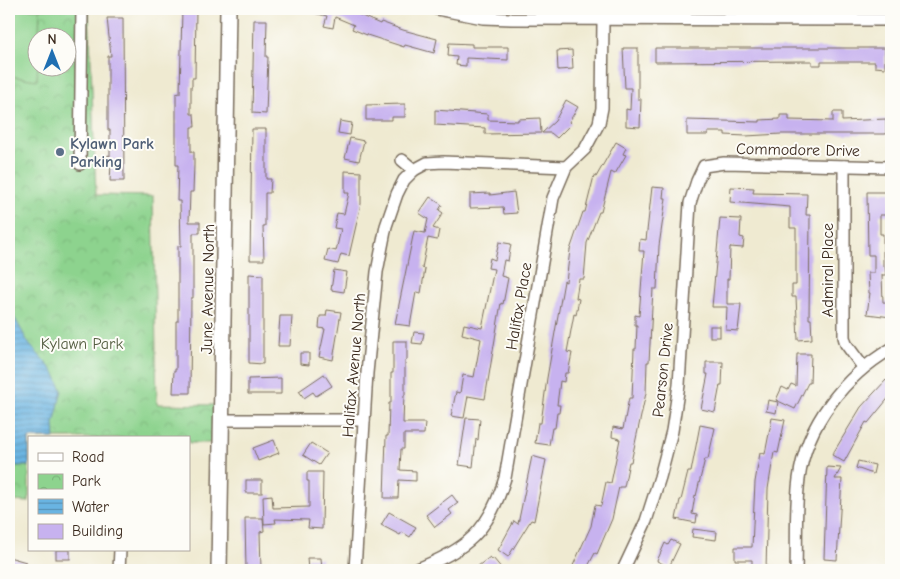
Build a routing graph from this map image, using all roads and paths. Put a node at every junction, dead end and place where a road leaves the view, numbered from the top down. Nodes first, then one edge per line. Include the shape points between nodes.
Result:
1 (82, 9) edge
2 (228, 9) edge
3 (437, 9) edge
4 (875, 14) edge
5 (603, 19) junction
6 (891, 20) edge
7 (402, 160) dead end
8 (80, 164) dead end
9 (704, 166) joint
10 (844, 166) junction
11 (566, 167) junction
12 (891, 167) edge
13 (414, 170) junction
14 (891, 349) edge
15 (864, 367) junction
16 (222, 420) junction
17 (364, 420) junction
18 (120, 552) edge
19 (120, 570) edge
20 (220, 570) edge
21 (354, 570) edge
22 (415, 570) edge
23 (623, 570) edge
24 (796, 570) edge

1 - 8 street
2 - 16 street, June Avenue North
3 - 5 street via 483,18
4 - 5 street
4 - 6 street
5 - 11 street, Halifax Place via 600,122 585,149
7 - 13 street
9 - 10 street, Commodore Drive
9 - 23 street, Pearson Drive via 690,203 679,385 672,431 646,521
10 - 12 street, Commodore Drive
10 - 15 street, Admiral Place via 844,337
11 - 13 street via 443,162 427,163
11 - 22 street, Halifax Place via 553,198 498,499 478,531 456,552
13 - 17 street, Halifax Avenue North via 397,194 386,226 377,272
14 - 15 street
15 - 24 street via 826,409 805,453 799,478
16 - 17 street
16 - 20 street, June Avenue North
17 - 21 street, Halifax Avenue North
18 - 19 street

